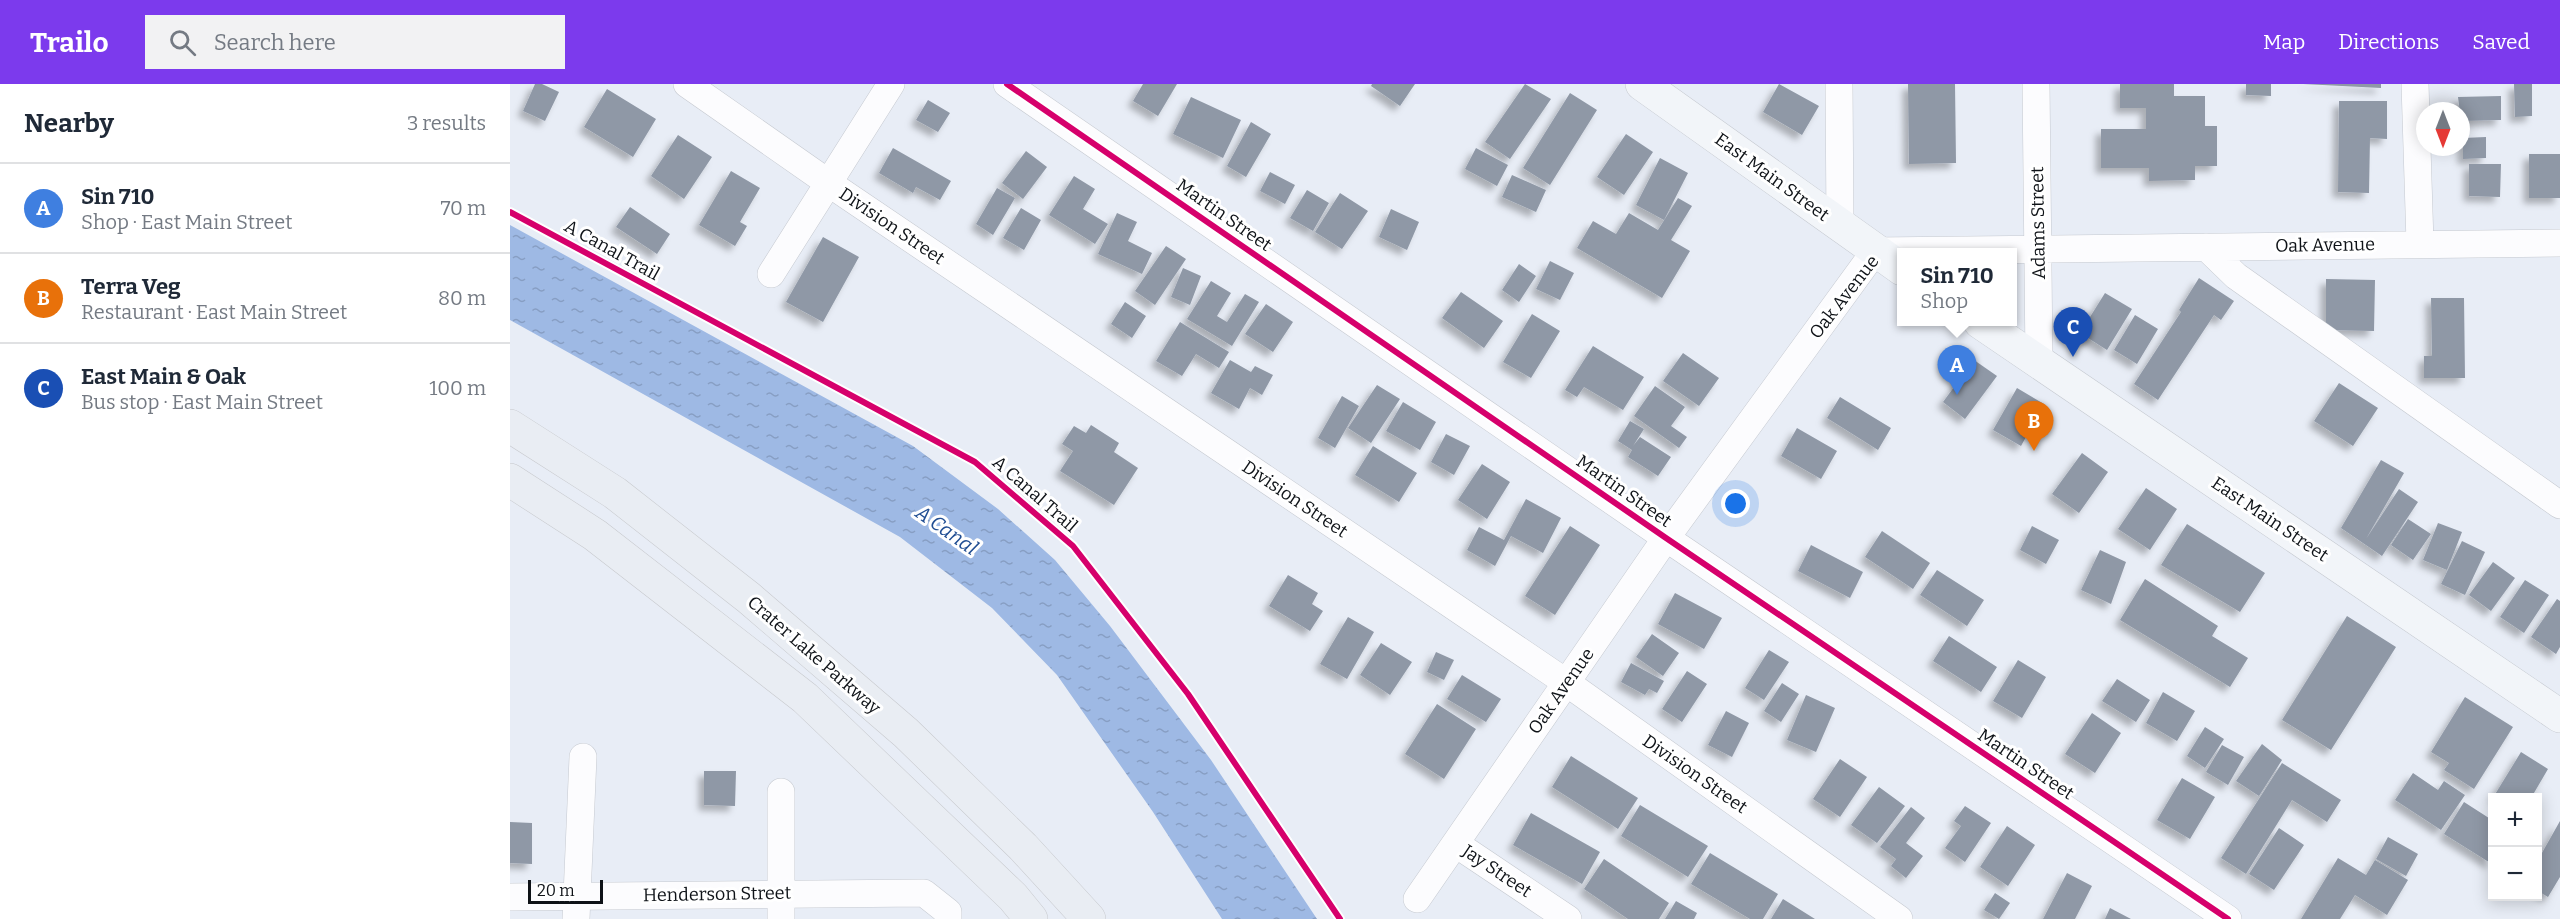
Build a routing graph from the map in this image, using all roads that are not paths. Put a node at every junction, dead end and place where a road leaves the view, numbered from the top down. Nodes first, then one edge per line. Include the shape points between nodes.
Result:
1 (687, 84) edge
2 (891, 84) edge
3 (1007, 84) edge
4 (1642, 84) edge
5 (1839, 84) edge
6 (2036, 84) edge
7 (2415, 84) edge
8 (830, 184) junction
9 (1840, 226) junction
10 (2420, 243) junction
11 (2560, 243) edge
12 (2206, 247) junction
13 (2038, 250) junction
14 (2017, 251) edge
15 (1888, 260) edge
16 (771, 274) dead end
17 (1987, 326) edge
18 (2039, 361) junction
19 (510, 426) edge
20 (510, 480) edge
21 (2560, 505) edge
22 (1666, 538) junction
23 (1567, 683) junction
24 (2560, 716) edge
25 (583, 758) dead end
26 (781, 792) dead end
27 (1456, 844) junction
28 (510, 897) edge
29 (1418, 899) dead end
30 (781, 906) edge
31 (576, 908) edge
32 (948, 919) edge
33 (1031, 919) edge
34 (1089, 919) edge
35 (1568, 919) edge
36 (1899, 919) edge
37 (2228, 919) edge

1 - 8 street, Division Street
2 - 8 street
3 - 22 street, Martin Street
4 - 9 street, East Main Street
5 - 9 street
6 - 13 street, Adams Street
7 - 10 street
8 - 16 street
8 - 23 street, Division Street
9 - 15 street, East Main Street
10 - 11 street, Oak Avenue
10 - 12 street, Oak Avenue
12 - 13 street, Oak Avenue
12 - 21 street via 2236,276
13 - 14 street, Oak Avenue
13 - 18 street, Adams Street
15 - 22 street, Oak Avenue
17 - 18 street, East Main Street
18 - 24 street, East Main Street
19 - 34 main road, Crater Lake Parkway via 615,493 757,605 906,733
20 - 33 main road via 595,535 805,698 1013,897
22 - 23 street, Oak Avenue
22 - 37 street, Martin Street
23 - 27 street, Oak Avenue
23 - 36 street, Division Street
25 - 31 street
26 - 30 street
27 - 29 street, Oak Avenue
27 - 35 street, Jay Street
28 - 31 street, Henderson Street
30 - 31 street, Henderson Street
30 - 32 street, Henderson Street via 924,893 948,912

